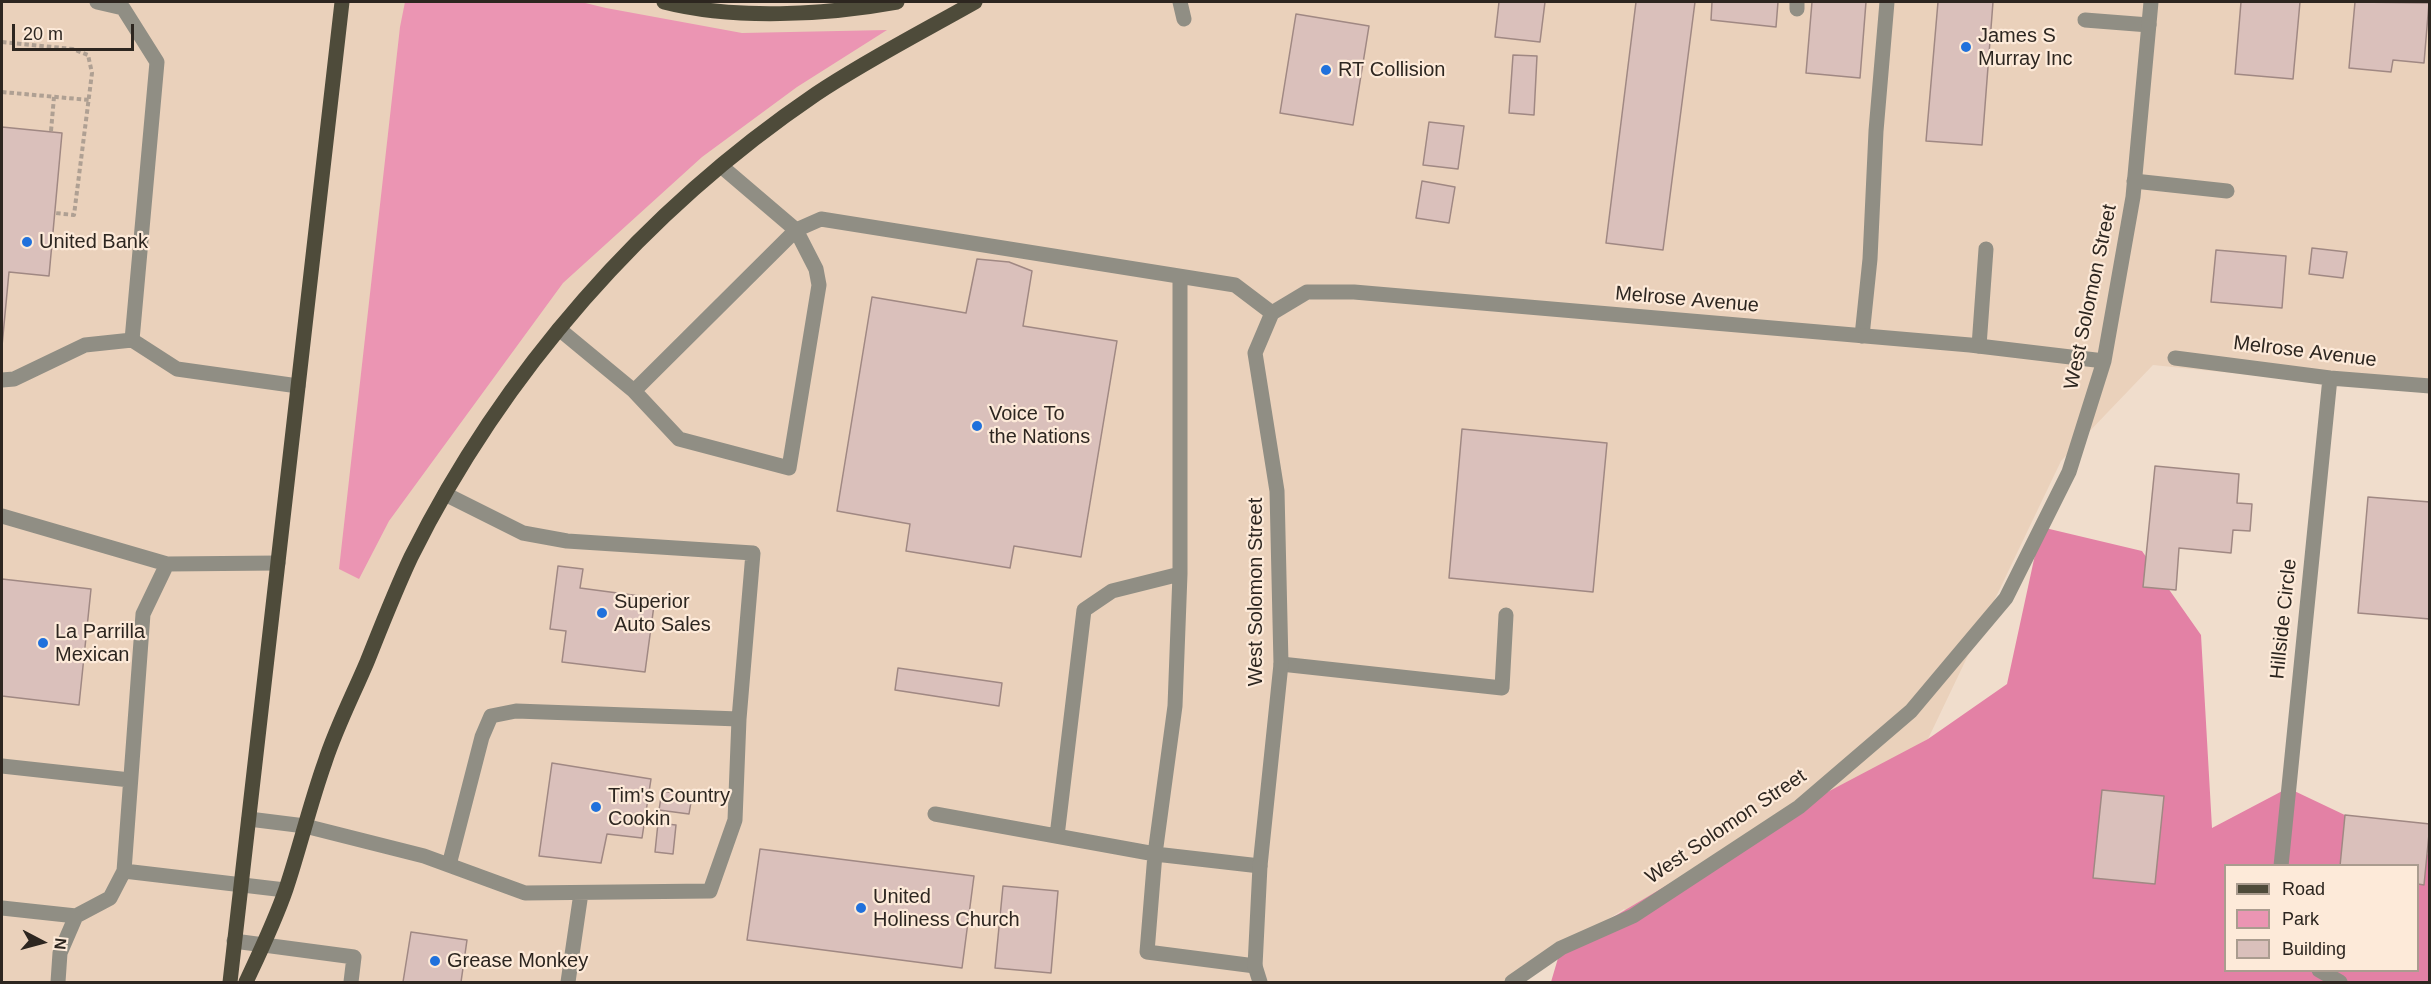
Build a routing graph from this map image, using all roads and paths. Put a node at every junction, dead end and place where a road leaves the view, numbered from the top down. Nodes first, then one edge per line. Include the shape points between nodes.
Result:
1 (97, 2) edge
2 (342, 2) edge
3 (664, 2) edge
4 (897, 2) edge
5 (975, 2) edge
6 (1180, 2) edge
7 (1887, 2) edge
8 (2151, 2) edge
9 (1184, 19) dead end
10 (2085, 20) dead end
11 (2149, 25) junction
12 (2, 42) edge
13 (2, 92) edge
14 (54, 97) junction
15 (89, 100) junction
16 (51, 131) dead end
17 (721, 165) junction
18 (2134, 181) junction
19 (2227, 191) dead end
20 (55, 213) dead end
21 (796, 230) junction
22 (1986, 249) dead end
23 (1180, 277) junction
24 (1272, 313) junction
25 (559, 329) junction
26 (1862, 336) junction
27 (132, 340) junction
28 (1979, 346) junction
29 (2175, 358) dead end
30 (2104, 361) junction
31 (2330, 378) junction
32 (2, 380) edge
33 (298, 386) junction
34 (2430, 386) edge
35 (634, 391) junction
36 (445, 494) junction
37 (2, 516) edge
38 (278, 562) junction
39 (166, 564) junction
40 (1180, 574) junction
41 (1506, 615) dead end
42 (1281, 664) junction
43 (738, 720) junction
44 (2, 766) edge
45 (130, 780) junction
46 (935, 814) dead end
47 (249, 819) junction
48 (305, 826) junction
49 (1058, 836) junction
50 (1155, 854) junction
51 (2280, 864) edge
52 (449, 865) junction
53 (1260, 866) junction
54 (124, 871) junction
55 (241, 883) junction
56 (285, 890) junction
57 (581, 893) junction
58 (2, 908) edge
59 (76, 916) junction
60 (234, 941) junction
61 (264, 945) junction
62 (1255, 966) junction
63 (2322, 972) edge
64 (58, 982) edge
65 (230, 982) edge
66 (246, 982) edge
67 (351, 982) edge
68 (568, 982) edge
69 (1260, 982) edge
70 (1512, 982) edge
71 (2340, 982) edge

1 - 27 street via 123,8 157,62
2 - 33 main road
3 - 4 main road via 782,13
5 - 17 main road via 818,93
6 - 9 street
7 - 26 street
8 - 11 street, West Solomon Street
10 - 11 street
11 - 18 street, West Solomon Street
12 - 15 path via 88,55 92,73
13 - 14 path
14 - 15 path
14 - 16 path
15 - 20 path via 74,215
17 - 21 street
17 - 25 main road via 609,271
18 - 19 street
18 - 30 street, West Solomon Street
21 - 23 street via 821,219
21 - 35 street
21 - 35 street via 816,269 819,285 789,468 679,440
22 - 28 street
23 - 24 street via 1235,285
23 - 40 street
24 - 26 street, Melrose Avenue via 1307,292 1354,292
24 - 42 street, West Solomon Street via 1255,352 1277,491
25 - 35 street
25 - 36 main road via 518,381
26 - 28 street, Melrose Avenue
27 - 32 street via 86,345 15,379
27 - 33 street via 177,369
28 - 30 street, Melrose Avenue
29 - 31 street, Melrose Avenue
30 - 70 street, West Solomon Street via 2069,472 2006,598 1911,711 1798,807 1633,916 1561,948
31 - 34 street, Melrose Avenue
31 - 51 street, Hillside Circle
33 - 38 main road
36 - 43 street via 523,533 567,542 753,553
36 - 48 main road via 411,559 326,759
37 - 39 street
38 - 39 street
38 - 47 main road
39 - 45 street via 143,614
40 - 49 street via 1112,591 1084,610
40 - 50 street via 1175,706
41 - 42 street via 1502,688
42 - 53 street, West Solomon Street
43 - 52 street via 516,711 491,716
43 - 57 street via 735,820 710,891
44 - 45 street
45 - 54 street
46 - 49 street
47 - 48 street
47 - 55 main road
48 - 52 street
48 - 56 main road
49 - 50 street
50 - 53 street
50 - 62 street via 1147,952
52 - 57 street via 525,892
53 - 62 street, West Solomon Street
54 - 55 street
54 - 59 street via 110,898
55 - 56 street
55 - 60 main road
56 - 61 main road
57 - 68 street
58 - 59 street
59 - 64 street via 60,953
60 - 61 street
60 - 65 main road
61 - 66 main road
61 - 67 street via 354,957
62 - 69 street, West Solomon Street
63 - 71 street

